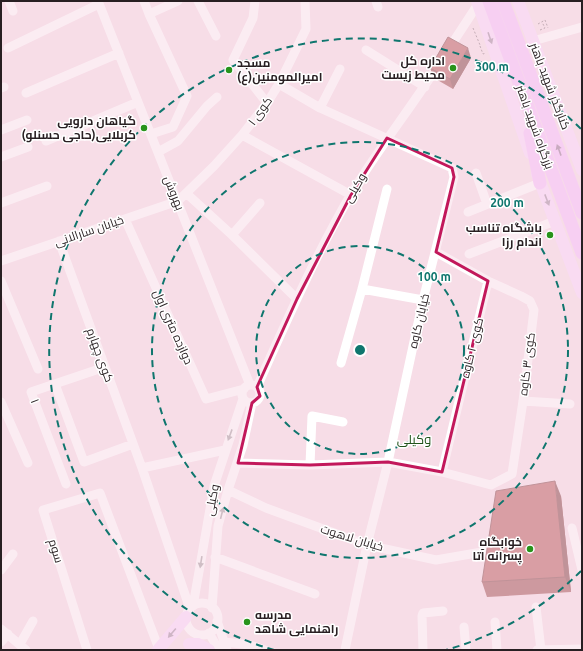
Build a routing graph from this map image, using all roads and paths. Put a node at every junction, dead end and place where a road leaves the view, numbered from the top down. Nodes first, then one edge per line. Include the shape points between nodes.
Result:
1 (9, 1) edge
2 (144, 1) edge
3 (178, 1) edge
4 (198, 1) edge
5 (256, 1) edge
6 (305, 1) edge
7 (504, 1) edge
8 (518, 1) edge
9 (481, 2) edge
10 (99, 3) edge
11 (13, 11) dead end
12 (149, 14) junction
13 (469, 18) junction
14 (542, 22) junction
15 (582, 27) edge
16 (528, 28) junction
17 (548, 32) junction
18 (216, 36) dead end
19 (533, 41) junction
20 (485, 43) junction
21 (8, 48) dead end
22 (366, 50) dead end
23 (119, 53) junction
24 (483, 54) dead end
25 (340, 69) dead end
26 (279, 84) junction
27 (425, 87) junction
28 (26, 93) dead end
29 (523, 96) junction
30 (217, 97) dead end
31 (138, 102) junction
32 (267, 103) junction
33 (320, 108) junction
34 (27, 120) dead end
35 (1, 130) edge
36 (151, 134) junction
37 (242, 135) junction
38 (388, 138) junction
39 (46, 141) dead end
40 (28, 146) dead end
41 (578, 149) edge
42 (158, 152) junction
43 (1, 157) edge
44 (582, 170) edge
45 (476, 173) dead end
46 (540, 183) junction
47 (47, 186) dead end
48 (387, 189) dead end
49 (573, 189) junction
50 (186, 193) junction
51 (351, 195) junction
52 (178, 201) junction
53 (1, 203) edge
54 (260, 203) dead end
55 (487, 204) junction
56 (582, 204) edge
57 (468, 212) dead end
58 (582, 213) edge
59 (125, 219) junction
60 (554, 221) junction
61 (232, 235) junction
62 (59, 241) junction
63 (436, 252) junction
64 (582, 253) edge
65 (469, 254) dead end
66 (1, 261) edge
67 (1, 281) edge
68 (488, 281) junction
69 (362, 289) junction
70 (582, 293) edge
71 (297, 299) junction
72 (424, 300) junction
73 (341, 363) dead end
74 (105, 367) junction
75 (38, 369) dead end
76 (55, 384) junction
77 (250, 387) junction
78 (243, 399) junction
79 (523, 401) junction
80 (1, 402) edge
81 (252, 403) junction
82 (570, 404) dead end
83 (343, 422) dead end
84 (133, 444) junction
85 (225, 450) junction
86 (388, 462) junction
87 (28, 463) dead end
88 (238, 463) junction
89 (310, 465) junction
90 (142, 468) junction
91 (442, 472) junction
92 (66, 484) dead end
93 (228, 490) junction
94 (572, 528) dead end
95 (367, 545) junction
96 (482, 552) dead end
97 (13, 554) dead end
98 (215, 558) junction
99 (1, 570) edge
100 (582, 570) edge
101 (315, 594) dead end
102 (536, 607) dead end
103 (212, 608) junction
104 (190, 610) junction
105 (443, 611) dead end
106 (33, 621) dead end
107 (217, 621) junction
108 (495, 622) dead end
109 (464, 627) dead end
110 (4, 632) edge
111 (204, 634) junction
112 (1, 642) edge
113 (23, 647) edge
114 (186, 647) edge
115 (223, 647) edge
116 (582, 649) edge
117 (86, 650) edge
118 (158, 650) edge
119 (210, 650) edge
120 (265, 650) edge
121 (345, 650) edge
122 (423, 650) edge
123 (466, 650) edge
124 (498, 650) edge
125 (536, 650) edge
126 (541, 650) edge
127 (567, 650) edge

1 - 11 street
2 - 12 street
3 - 12 street
4 - 18 street
5 - 32 street via 253,18 233,60
6 - 26 street, کوی ۱ via 306,29
49 -> 7 highway, بزرگراه شهید باهنر
8 - 16 main road, کنارگذر شهید باهنر
9 - 13 street, وکیلی
9 -> 20 main road
9 - 29 highway, بزرگراه شهید باهنر via 503,38
10 - 21 street
10 - 23 street, بهروش
12 - 36 street via 187,96 173,127
13 - 20 path
13 - 27 street, وکیلی
14 - 16 path
14 - 17 path
14 - 17 path via 545,20
15 - 17 street
16 - 19 main road, کنارگذر شهید باهنر
17 - 19 street
19 - 41 main road, کنارگذر شهید باهنر
20 - 24 path
20 - 46 main road
22 - 27 street
23 - 28 street
23 - 31 street, بهروش
25 - 33 street
26 - 32 street, کوی ۱
26 - 33 street
27 - 38 street, وکیلی
29 - 46 highway
29 - 64 highway, بزرگراه شهید باهنر
30 - 42 street via 178,141
31 - 36 street, بهروش
31 - 39 street
32 - 37 street, کوی ۱
33 - 38 street
34 - 35 street
36 - 42 street, بهروش
37 - 50 street, کوی ۱
37 - 51 street
38 - 51 street, وکیلی
38 - 63 street, خیابان کاوه via 452,168 454,177
40 - 43 street
41 - 44 main road, کنارگذر شهید باهنر
42 - 52 street, بهروش
45 - 55 street
46 - 55 street
46 -> 60 main road
47 - 53 street
48 - 69 street
49 - 56 highway
49 - 58 highway, بزرگراه شهید باهنر
50 - 52 street, کوی ۱
50 - 61 street
51 - 71 street, وکیلی
52 - 59 street, خیابان سارالانی
52 - 77 street, بهروش
54 - 61 street
55 - 57 street
59 - 62 street, خیابان سارالانی
59 - 77 street, دوازده متری اول via 206,399
60 - 65 street
60 - 70 main road
61 - 71 street
62 - 66 street, خیابان سارالانی
62 - 74 street, کوی چهارم
63 - 68 street
63 - 72 street, خیابان کاوه
67 - 75 street
68 - 79 street, کوی ۳ کاوه via 530,301 534,310
68 - 91 street, کوی ۲ کاوه
69 - 72 street
69 - 73 street
71 - 77 street, وکیلی
72 - 86 street, خیابان کاوه
74 - 76 street, ۱
74 - 84 street, کوی چهارم
76 - 84 street via 84,462
76 - 92 street, ۱ via 31,392
77 - 78 street via 242,394
77 - 81 street via 260,391 257,401
78 - 81 street
78 -> 85 street, وکیلی
79 - 82 street
79 - 91 street, کوی ۳ کاوه via 512,474 491,485
80 - 87 street
81 - 88 street, وکیلی
83 - 89 street via 312,416
84 - 90 street, کوی چهارم
85 - 90 street
85 -> 104 street, وکیلی via 214,486
86 - 89 street
86 - 91 street
86 - 95 street, خیابان کاوه
88 - 89 street
88 - 93 street, وکیلی
90 - 104 street, کوی چهارم
93 - 95 street, خیابان لاهوت via 266,508
98 -> 93 street, وکیلی via 218,526
94 - 100 street
95 - 96 street, خیابان لاهوت via 436,560
95 - 121 street, خیابان کاوه
97 - 99 street
98 - 101 street
98 - 103 street, وکیلی
102 - 126 street
103 - 104 street via 203,604
103 - 107 street via 216,612
104 - 111 street via 190,630
104 -> 118 main road
105 - 122 street via 423,613
106 - 113 street
107 - 111 street via 216,626
107 - 115 street
108 - 124 street
109 - 123 street
110 - 112 street
110 - 113 street
111 - 114 main road
111 - 115 street
111 - 119 street
114 - 119 main road via 198,644
115 - 120 street via 250,645
116 - 127 street
117 - 118 street, سوم via 43,510 100,493
125 - 126 street
126 - 127 street

